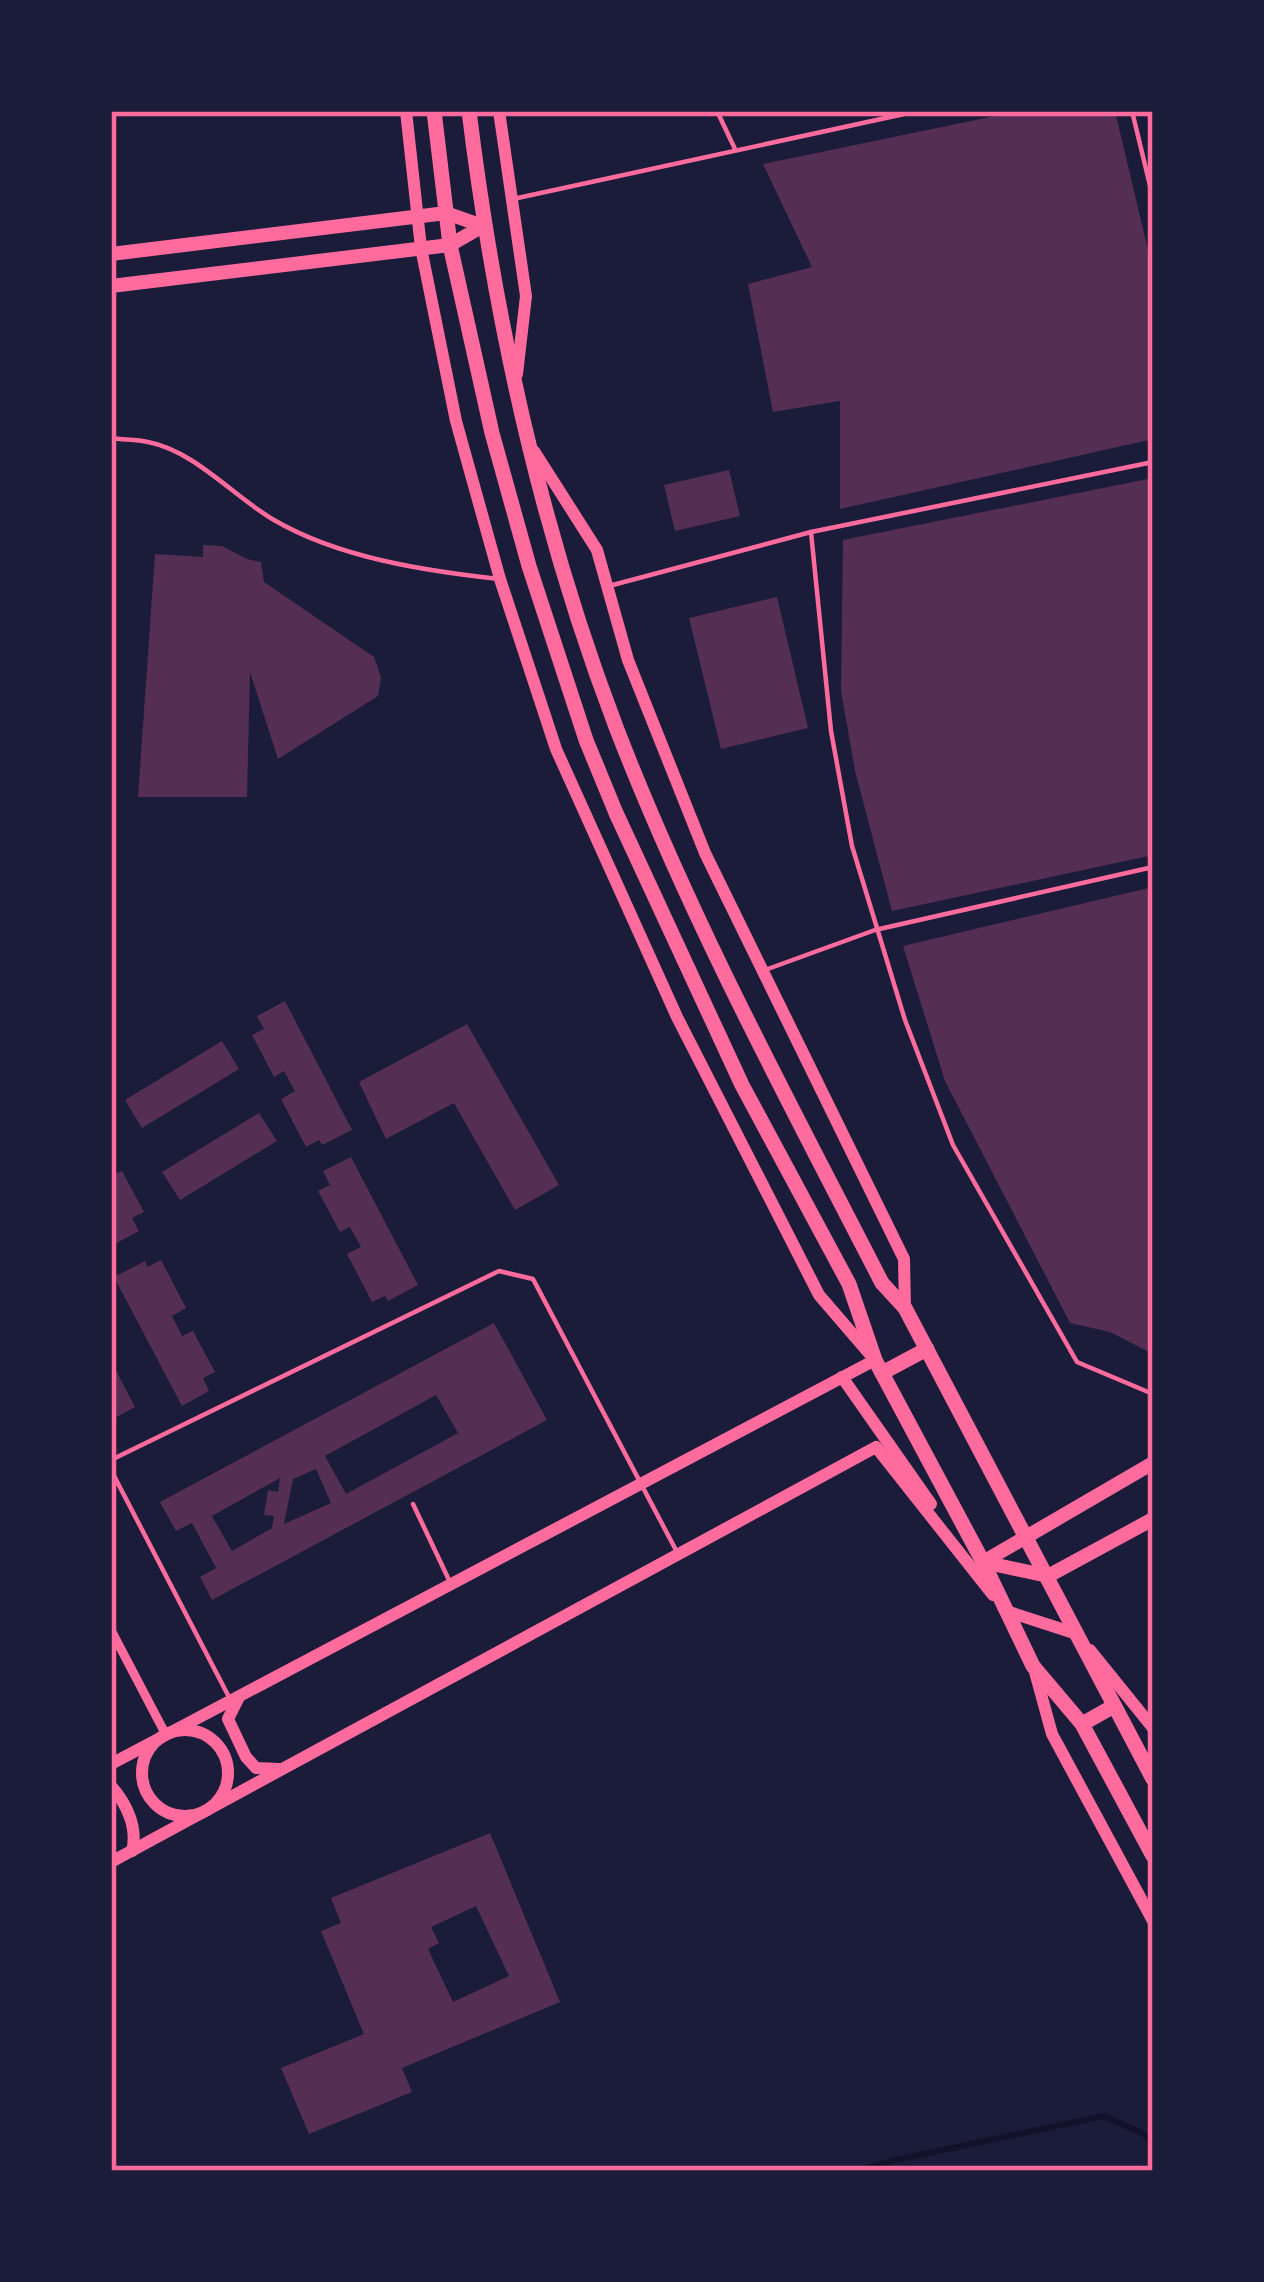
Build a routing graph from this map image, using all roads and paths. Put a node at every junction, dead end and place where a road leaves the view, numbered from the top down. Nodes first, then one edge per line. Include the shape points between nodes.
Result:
1 (406, 111) edge
2 (434, 111) edge
3 (469, 111) edge
4 (499, 111) edge
5 (717, 111) edge
6 (917, 111) edge
7 (1132, 111) edge
8 (735, 149) junction
9 (1153, 198) edge
10 (511, 199) junction
11 (446, 213) junction
12 (417, 217) junction
13 (483, 226) junction
14 (450, 245) junction
15 (422, 248) junction
16 (111, 254) edge
17 (111, 286) edge
18 (514, 393) junction
19 (524, 435) junction
20 (111, 439) edge
21 (1153, 462) edge
22 (812, 532) junction
23 (500, 579) junction
24 (607, 586) junction
25 (1153, 867) edge
26 (875, 930) junction
27 (760, 972) junction
28 (905, 1308) junction
29 (927, 1349) junction
30 (878, 1367) junction
31 (842, 1377) junction
32 (1153, 1394) edge
33 (111, 1460) edge
34 (1153, 1463) edge
35 (111, 1470) edge
36 (639, 1485) junction
37 (413, 1504) dead end
38 (1153, 1519) edge
39 (1027, 1535) junction
40 (678, 1554) junction
41 (983, 1562) junction
42 (1048, 1576) junction
43 (451, 1584) junction
44 (1008, 1613) junction
45 (111, 1630) edge
46 (1076, 1632) junction
47 (1033, 1666) junction
48 (236, 1698) junction
49 (1114, 1706) junction
50 (1082, 1724) junction
51 (1153, 1728) edge
52 (166, 1735) junction
53 (111, 1764) edge
54 (284, 1768) junction
55 (1153, 1779) edge
56 (111, 1786) edge
57 (201, 1813) junction
58 (132, 1851) junction
59 (1153, 1856) edge
60 (111, 1862) edge
61 (1153, 1921) edge

1 - 12 street
2 - 11 highway
3 - 13 highway
4 - 10 street
5 - 8 lane
6 - 8 lane
7 - 9 lane
8 - 10 lane
10 - 18 street via 526,296
11 - 12 main road
11 - 13 main road
11 - 14 highway
12 - 15 street
12 - 16 main road
13 - 14 main road
13 - 18 highway
14 - 15 main road
14 - 30 highway via 498,455 586,740 742,1085 849,1284
15 - 17 main road
15 - 23 street via 456,421
18 - 19 highway
19 - 24 street via 597,550
19 - 28 highway via 644,797 784,1092 882,1283
20 - 23 lane via 173,451 277,522 365,556
21 - 22 lane
22 - 24 lane
22 - 26 lane via 831,731
23 - 30 street via 556,749 677,1017 819,1295
24 - 27 street via 657,737
25 - 26 lane
26 - 27 lane
26 - 32 lane via 953,1144 1077,1362
27 - 28 street via 904,1259
28 - 29 highway
29 - 30 highway
29 - 39 highway
30 - 31 street
30 - 41 highway
31 - 36 street
31 - 44 street
33 - 36 lane via 499,1270 533,1279
34 - 39 main road
35 - 48 lane
36 - 40 lane
36 - 43 street
37 - 43 lane
38 - 42 main road
39 - 41 main road
39 - 42 highway
40 - 44 street via 876,1447
40 - 54 street
41 - 42 main road
41 - 44 highway
42 - 46 highway
43 - 48 street
44 - 46 street
44 - 47 highway
45 - 52 street
46 - 49 highway
46 - 51 street
47 - 50 highway
47 - 61 street via 1052,1734
48 - 52 street
48 - 54 street via 228,1718 245,1757 256,1768
49 - 50 highway
49 - 55 highway
50 - 59 highway
52 - 53 street
52 - 57 street via 145,1759 146,1790 173,1815
52 - 57 street via 198,1732 227,1761 224,1792
54 - 57 street
56 - 58 street via 132,1820
57 - 58 street
58 - 60 street

